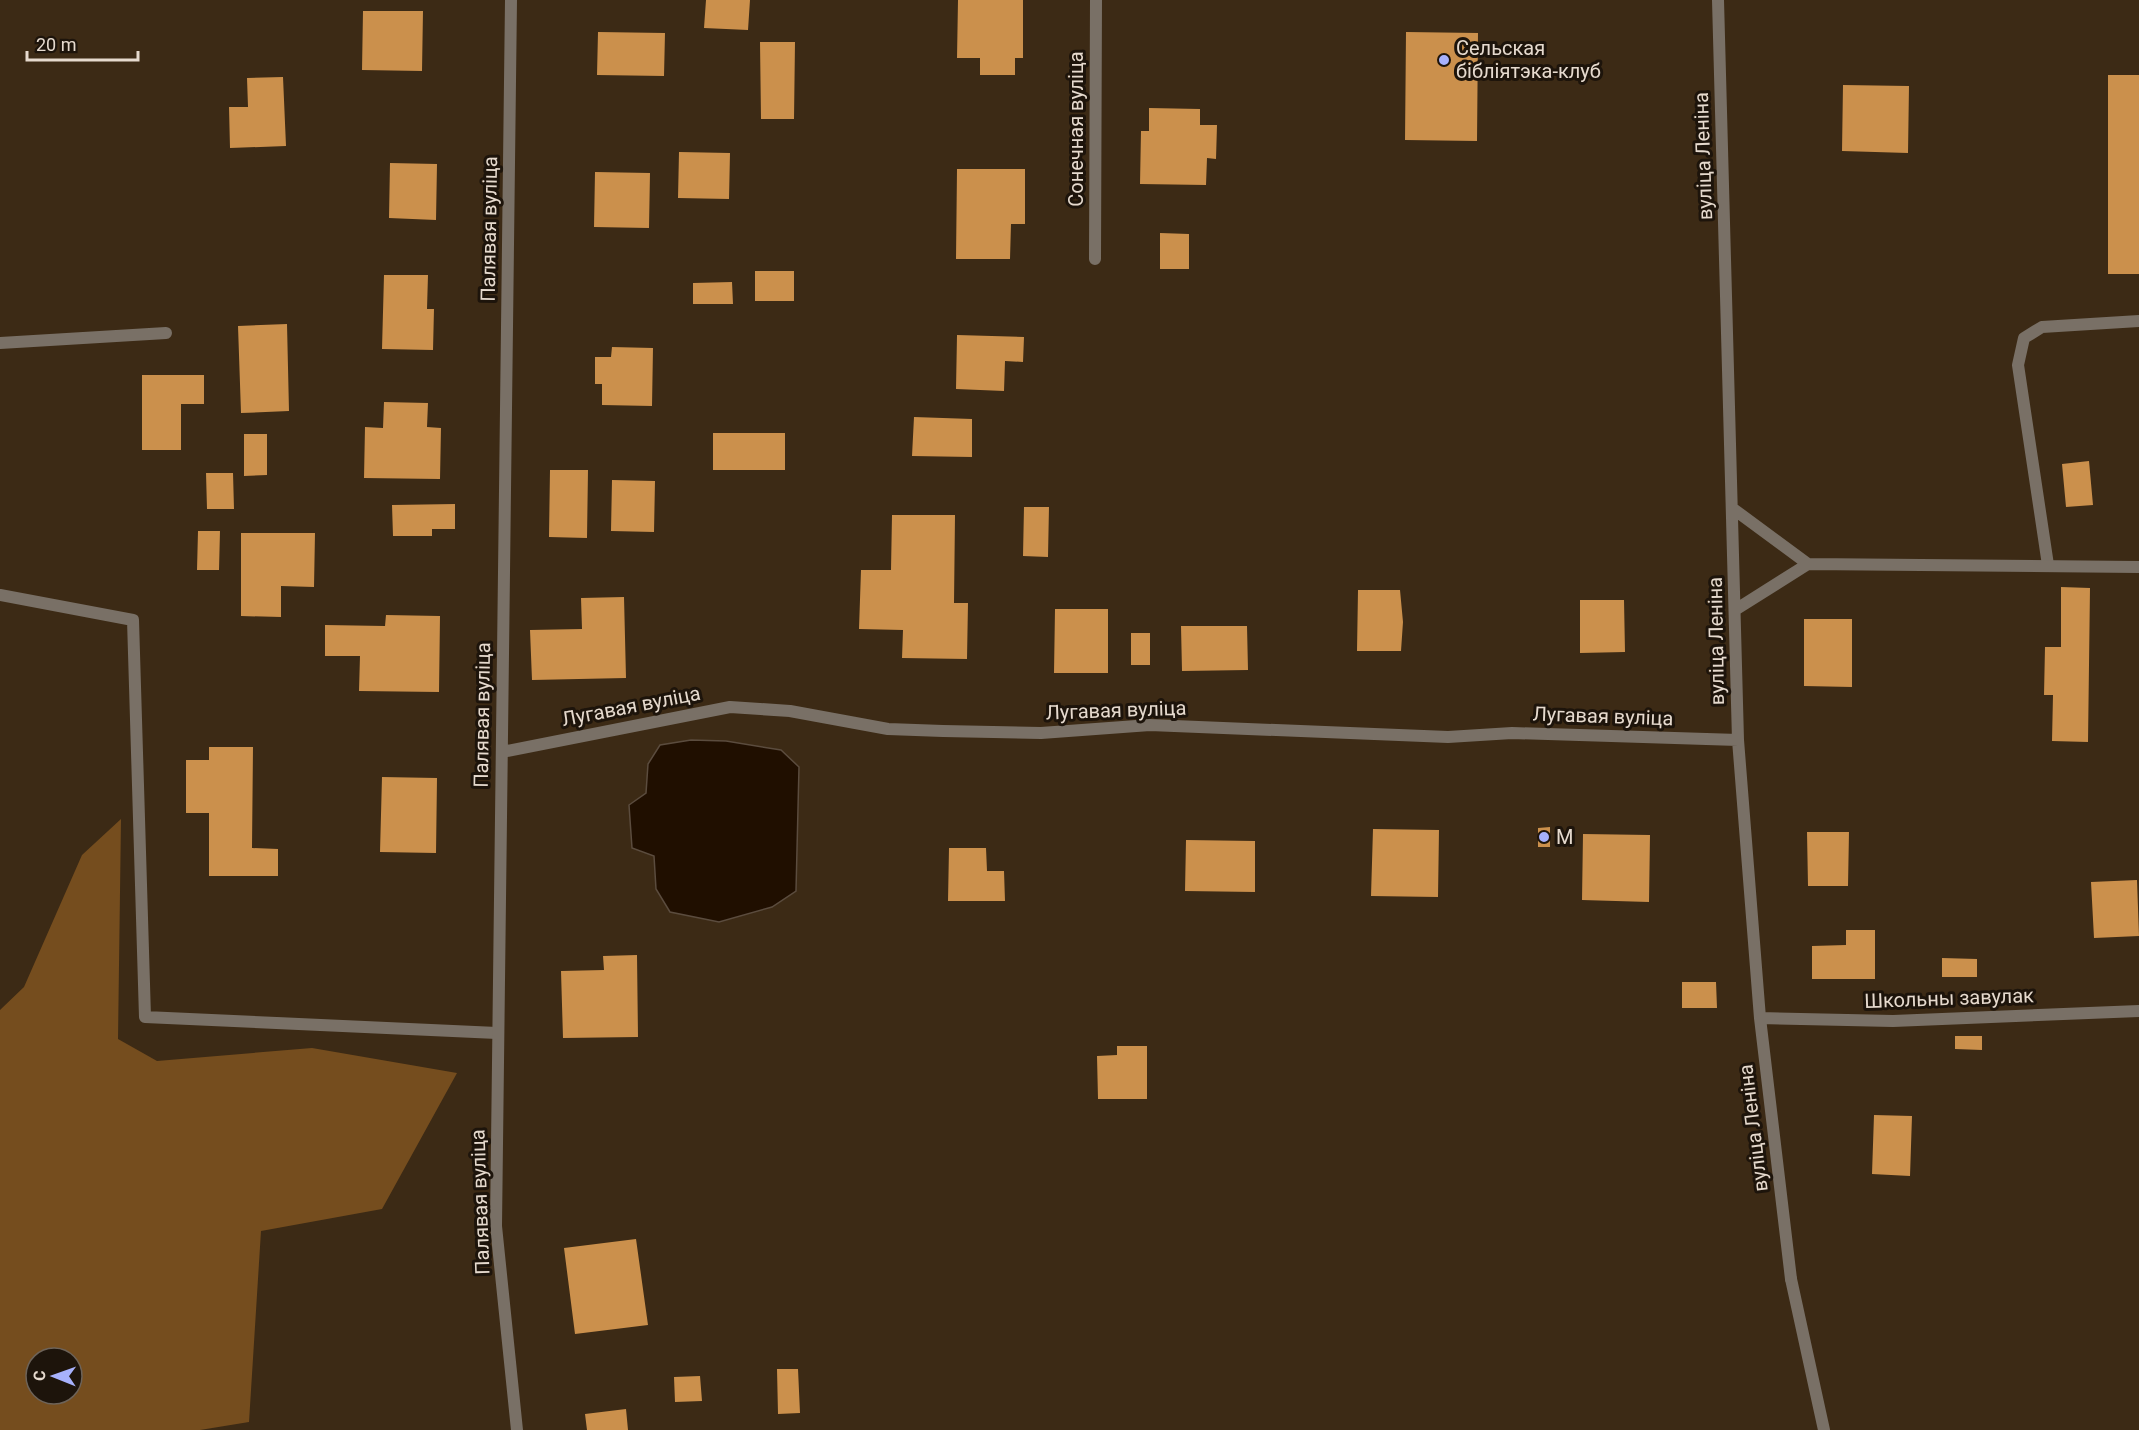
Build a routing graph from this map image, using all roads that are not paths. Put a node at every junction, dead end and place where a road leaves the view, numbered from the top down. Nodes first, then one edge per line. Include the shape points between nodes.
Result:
1 (511, 0) edge
2 (1096, 0) edge
3 (1718, 0) edge
4 (1095, 259) dead end
5 (2139, 321) edge
6 (165, 333) dead end
7 (0, 343) edge
8 (1732, 508) junction
9 (1808, 564) junction
10 (2048, 565) junction
11 (2139, 567) edge
12 (0, 596) edge
13 (1735, 610) junction
14 (1738, 740) junction
15 (502, 752) junction
16 (2139, 1011) edge
17 (1760, 1018) junction
18 (497, 1034) junction
19 (517, 1430) edge
20 (1824, 1430) edge

1 - 15 street, Палявая вуліца
2 - 4 street, Сонечная вуліца
3 - 8 street, вуліца Леніна
5 - 10 street via 2042,327 2024,338 2018,365
6 - 7 street
8 - 9 street
8 - 13 street, вуліца Леніна
9 - 10 street
9 - 13 street
10 - 11 street
12 - 18 street via 133,620 145,1017
13 - 14 street, вуліца Леніна
14 - 15 street, Лугавая вуліца via 1512,733 1448,737 1150,725 1041,733 943,731 888,729 790,711 730,707
14 - 17 street, вуліца Леніна
15 - 18 street, Палявая вуліца
16 - 17 street, Школьны завулак via 1893,1021
17 - 20 street, вуліца Леніна via 1791,1279
18 - 19 street, Палявая вуліца via 496,1226

